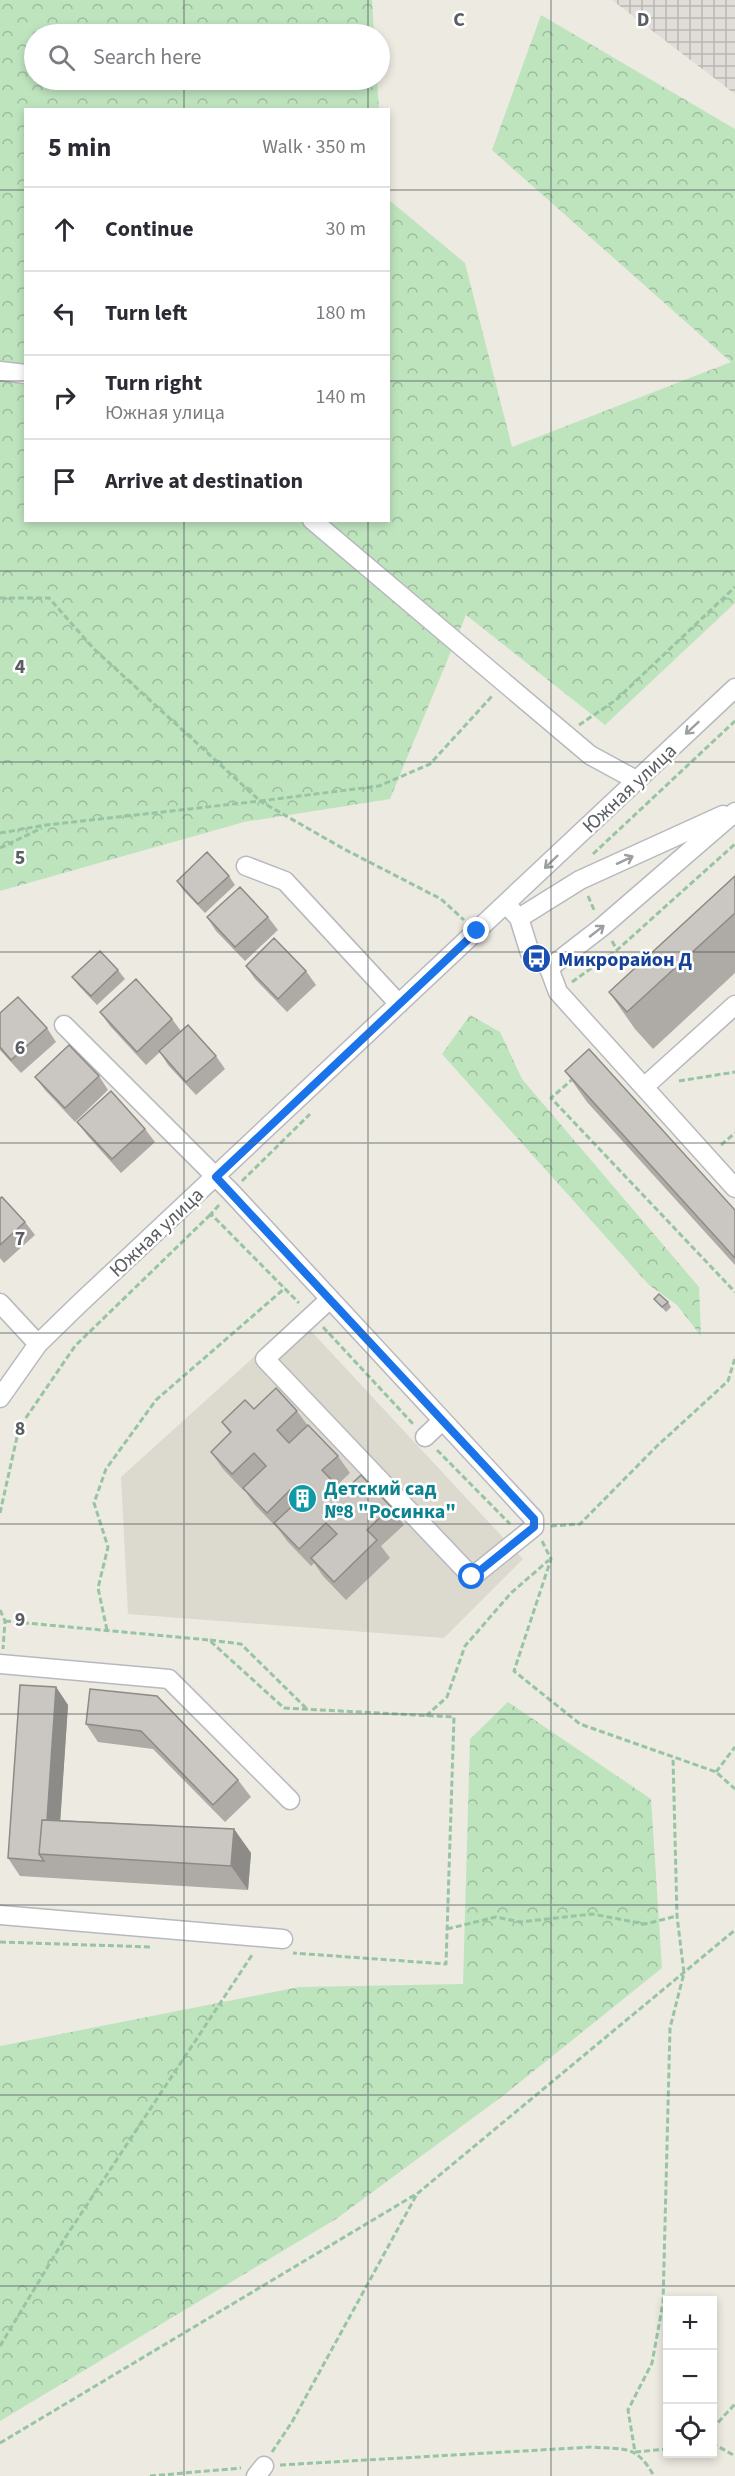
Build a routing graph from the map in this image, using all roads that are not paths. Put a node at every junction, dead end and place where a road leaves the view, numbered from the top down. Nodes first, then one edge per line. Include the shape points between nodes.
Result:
1 (0, 371) edge
2 (24, 374) edge
3 (314, 522) edge
4 (735, 688) edge
5 (636, 780) junction
6 (735, 811) edge
7 (246, 866) dead end
8 (506, 904) junction
9 (519, 918) junction
10 (549, 968) junction
11 (399, 1004) junction
12 (735, 1005) edge
13 (64, 1025) dead end
14 (644, 1087) junction
15 (216, 1177) junction
16 (733, 1183) edge
17 (330, 1299) junction
18 (0, 1303) edge
19 (38, 1344) junction
20 (0, 1398) edge
21 (442, 1420) junction
22 (425, 1437) road end
23 (0, 1664) edge
24 (290, 1800) dead end
25 (0, 1915) edge
26 (286, 1946) road end

1 - 2 street
3 - 5 street via 590,755
4 -> 5 street, Южная улица
5 -> 8 street, Южная улица
9 -> 6 street via 580,880
10 -> 6 street
7 - 11 street via 285,881
8 - 9 street
8 - 11 street, Южная улица
9 - 10 street via 530,953
10 - 14 street via 558,992
11 - 15 street, Южная улица
12 - 14 street
13 - 15 street
14 - 16 street
15 - 17 street
15 - 19 street, Южная улица
17 - 21 street
17 - 21 street via 264,1359 472,1577 528,1531 534,1519
18 - 19 street
19 - 20 street, Южная улица
21 - 22 street
23 - 24 street via 169,1679
25 - 26 street

